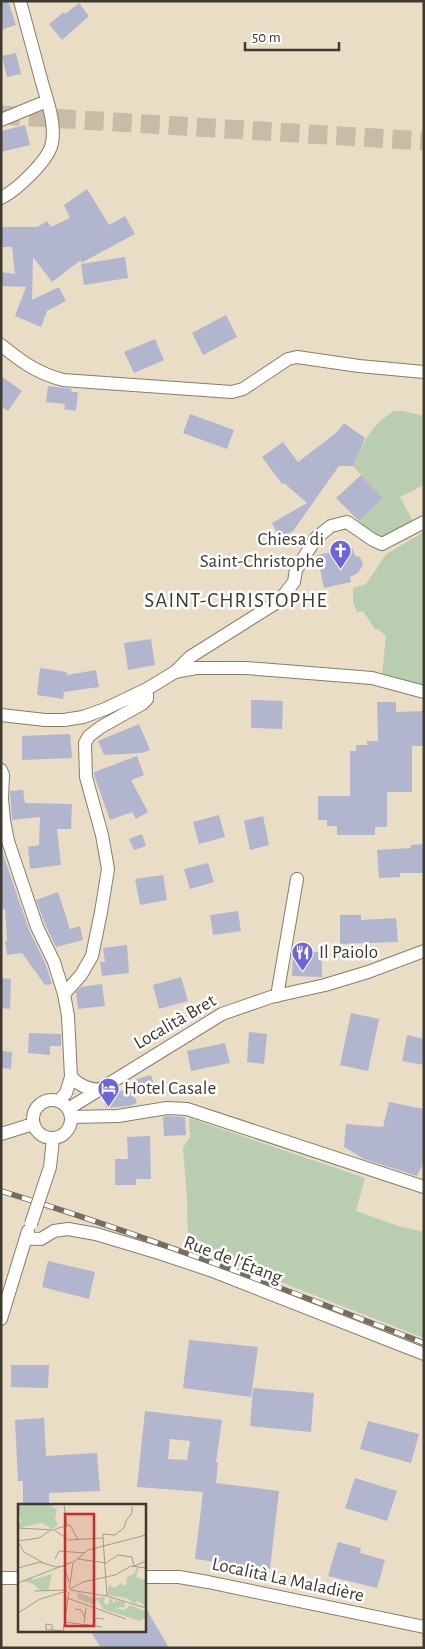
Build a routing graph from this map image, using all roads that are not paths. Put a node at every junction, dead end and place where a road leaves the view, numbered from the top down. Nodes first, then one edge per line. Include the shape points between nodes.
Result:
1 (20, 1) edge
2 (47, 101) junction
3 (1, 120) edge
4 (1, 198) edge
5 (1, 345) edge
6 (424, 372) edge
7 (424, 522) edge
8 (175, 672) junction
9 (148, 689) junction
10 (424, 692) edge
11 (1, 715) edge
12 (1, 770) edge
13 (6, 851) edge
14 (298, 879) dead end
15 (424, 951) edge
16 (64, 994) junction
17 (277, 996) junction
18 (71, 1078) junction
19 (100, 1090) junction
20 (66, 1109) junction
21 (33, 1124) junction
22 (1, 1134) edge
23 (53, 1139) junction
24 (424, 1187) edge
25 (26, 1238) junction
26 (1, 1319) edge
27 (424, 1354) edge
28 (145, 1577) edge
29 (1, 1578) edge
30 (18, 1578) edge
31 (424, 1627) edge

1 - 2 street
2 - 3 street
2 - 4 street via 53,131 48,152 10,193
5 - 6 street via 32,368 63,380 219,392 243,389 283,362 297,357
7 - 8 street via 382,544 347,522 330,526 316,538 296,570 294,582 279,601 190,657
8 - 9 street
8 - 10 street via 196,668 246,668 372,678
9 - 11 street via 105,709 64,720
9 - 16 street via 142,704 101,727 85,743 86,778 108,869 92,956 82,975
12 - 13 street via 8,841
13 - 16 street via 54,962
14 - 17 street
15 - 17 street, Località Bret via 368,972
16 - 18 street
17 - 19 street, Località Bret via 222,1014
18 - 19 street via 77,1084
18 - 20 street via 66,1093
19 - 20 street, Località Bret
20 - 21 street via 47,1100 34,1112
20 - 23 street via 69,1129
20 - 24 street via 118,1116 187,1108
21 - 22 street
21 - 23 street via 40,1135
23 - 25 street, bridge via 50,1167
25 - 26 street
25 - 27 street, Rue de l'Étang via 41,1239 54,1231 68,1228 105,1237 210,1270
28 - 31 street, Località La Maladière via 208,1582
29 - 30 street

